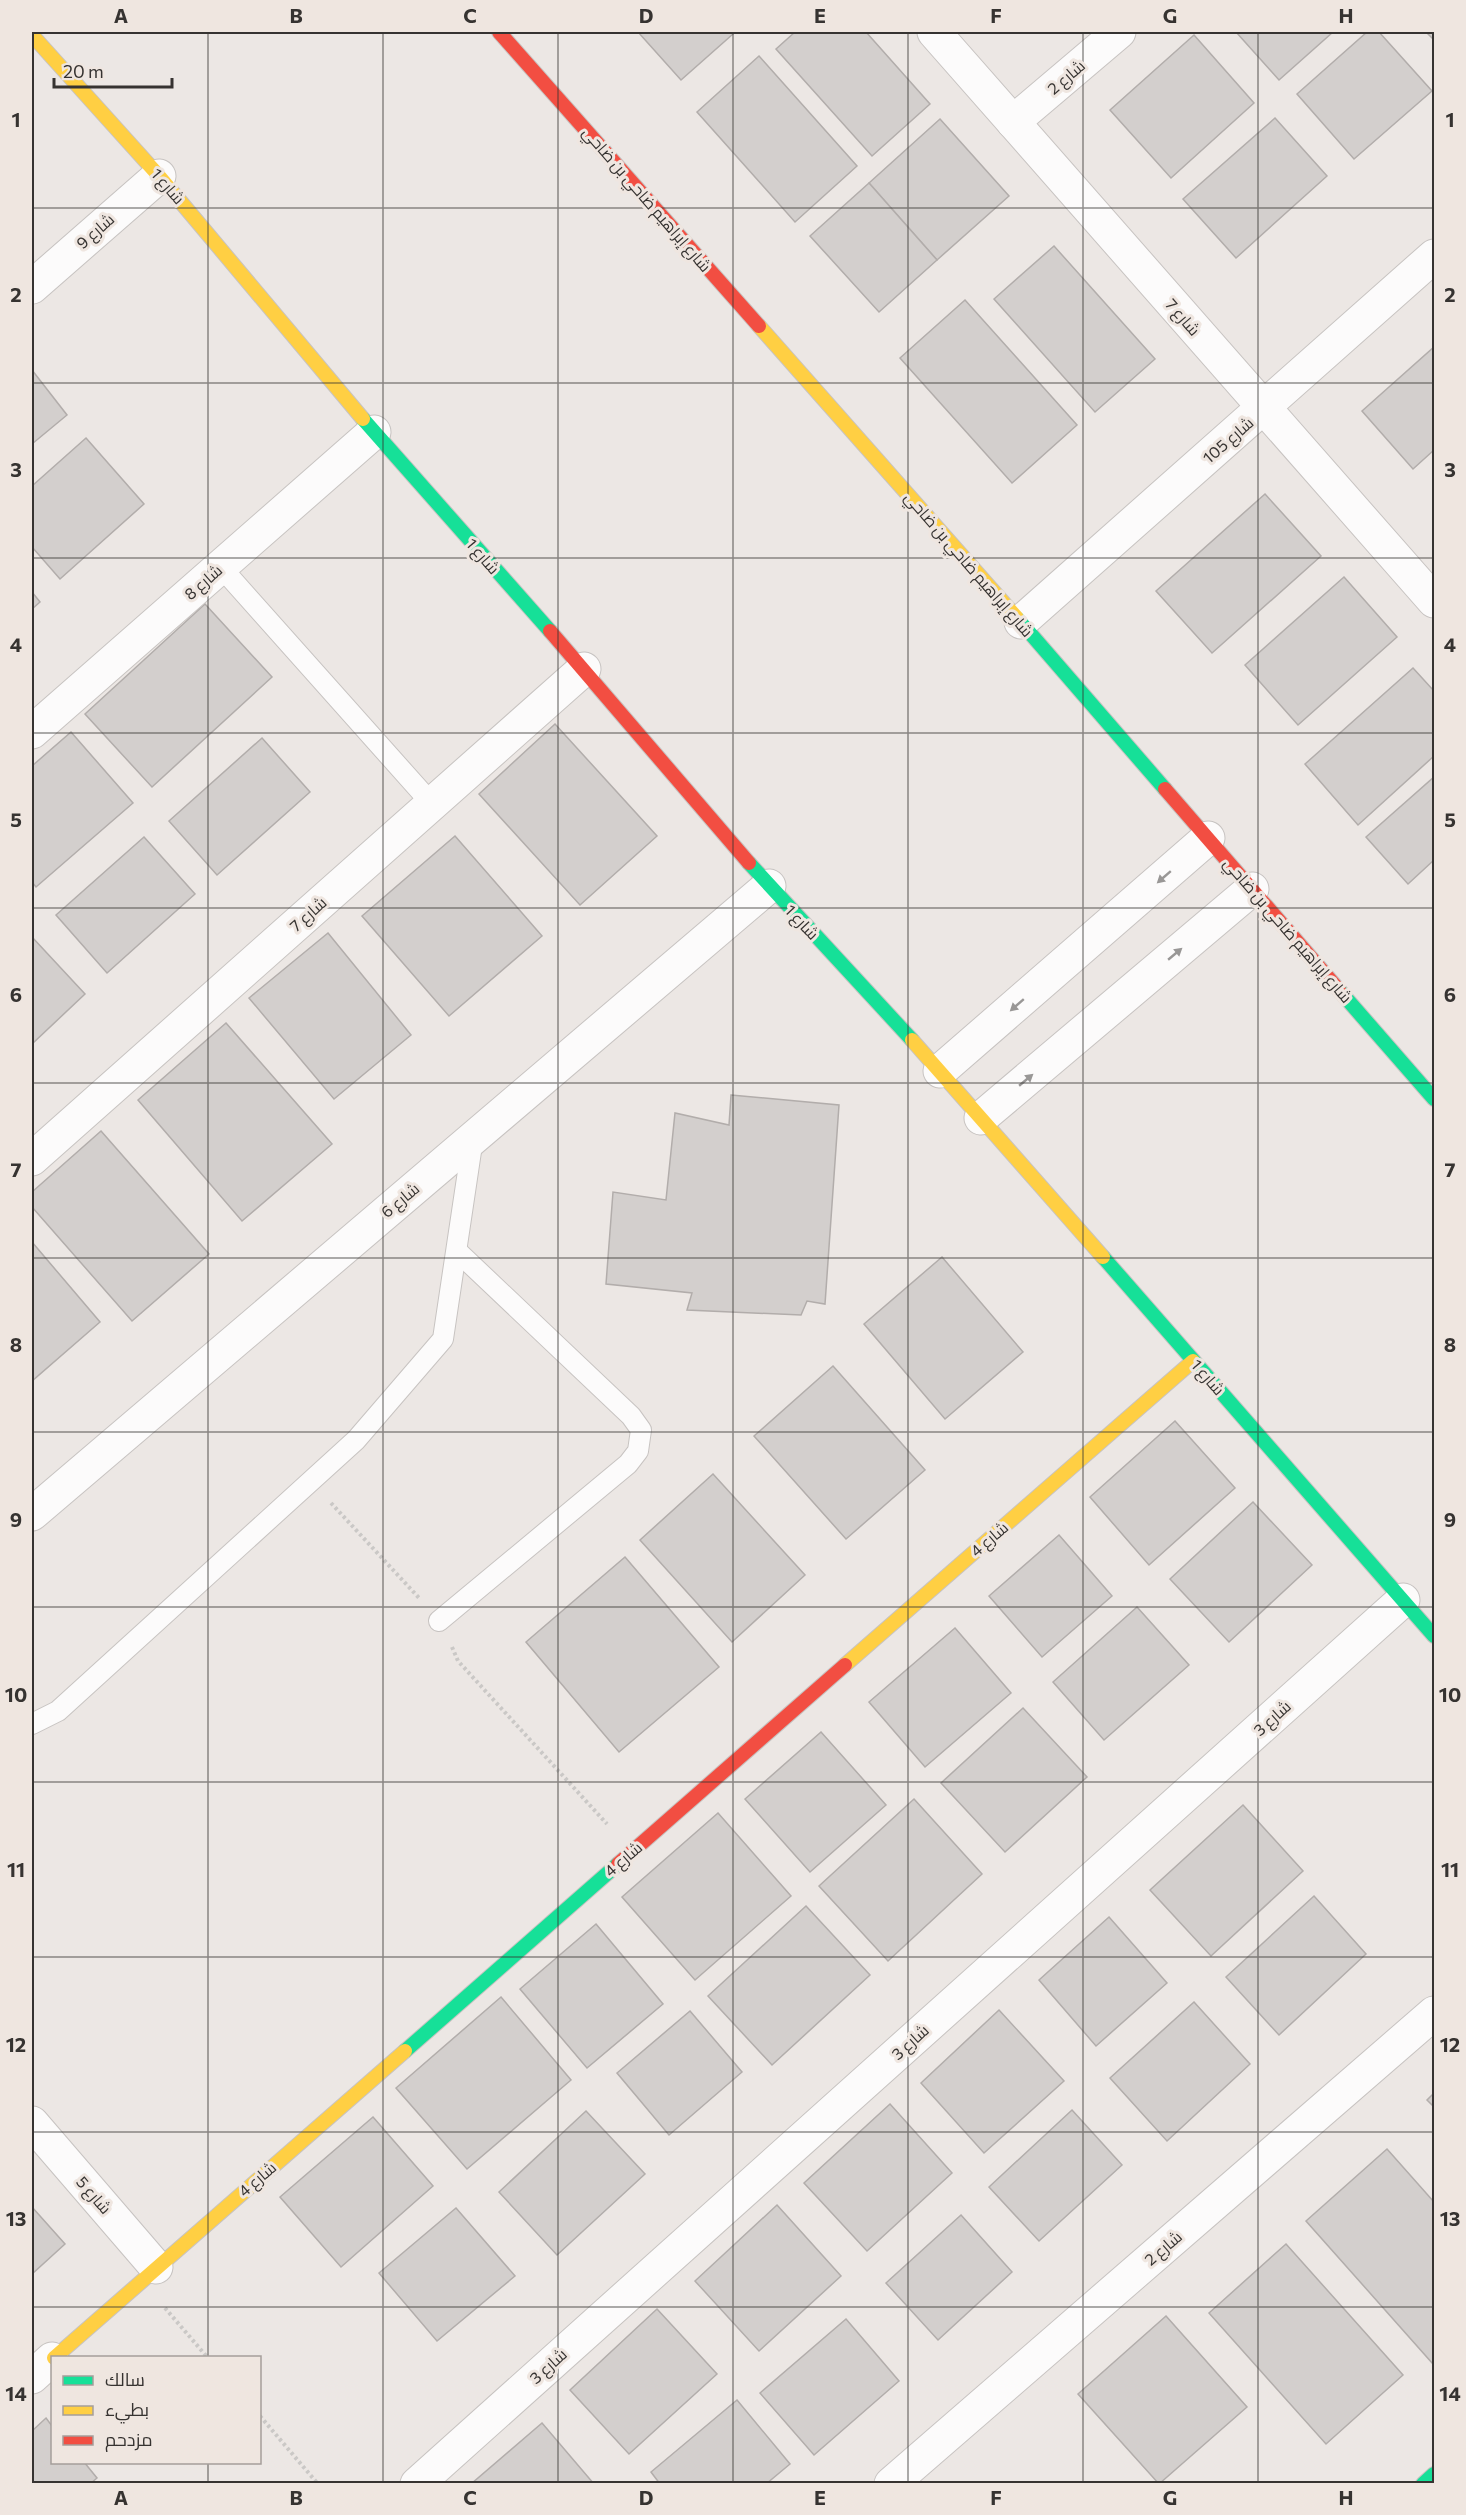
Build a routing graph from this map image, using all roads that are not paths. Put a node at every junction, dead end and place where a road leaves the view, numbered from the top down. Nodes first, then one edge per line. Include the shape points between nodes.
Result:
1 (499, 32) edge
2 (934, 32) edge
3 (1119, 32) edge
4 (32, 35) edge
5 (1013, 122) junction
6 (159, 176) junction
7 (1434, 256) edge
8 (32, 287) edge
9 (1264, 408) junction
10 (374, 432) junction
11 (220, 566) junction
12 (1434, 601) edge
13 (1020, 622) junction
14 (584, 669) junction
15 (32, 732) edge
16 (432, 804) junction
17 (1208, 838) junction
18 (769, 886) junction
19 (1252, 889) junction
20 (940, 1071) junction
21 (1434, 1099) edge
22 (981, 1118) junction
23 (473, 1138) junction
24 (32, 1159) edge
25 (458, 1252) junction
26 (1193, 1361) junction
27 (32, 1514) edge
28 (1403, 1600) junction
29 (440, 1621) road end
30 (1434, 1636) edge
31 (32, 1724) edge
32 (1434, 2013) edge
33 (32, 2122) edge
34 (148, 2273) junction
35 (55, 2356) edge
36 (51, 2360) edge
37 (32, 2377) edge
38 (1434, 2474) edge
39 (417, 2484) edge
40 (891, 2484) edge
41 (1423, 2484) edge

1 - 13 street, شارع إبراهيم ضاحي بن ضاحي
2 - 5 street, شارع 7
3 - 5 street, شارع 2
4 - 6 street, شارع 1
5 - 9 street, شارع 7
6 - 8 street, شارع 9
6 - 10 street, شارع 1
7 - 9 street, شارع 105
9 - 12 street, شارع 7
9 - 13 street, شارع 105
10 - 11 street, شارع 8
10 - 14 street, شارع 1
11 - 15 street, شارع 8
11 - 16 lane
13 - 17 street, شارع إبراهيم ضاحي بن ضاحي
14 - 16 street, شارع 7
14 - 18 street, شارع 1
16 - 24 street, شارع 7
17 - 19 street, شارع إبراهيم ضاحي بن ضاحي
17 -> 20 street
18 - 20 street, شارع 1
18 - 23 street, شارع 6
19 - 21 street, شارع إبراهيم ضاحي بن ضاحي
22 -> 19 street
20 - 22 street, شارع 1
22 - 26 street, شارع 1
23 - 25 lane
23 - 27 street, شارع 6
25 - 29 lane via 642,1430 638,1451 628,1464
25 - 31 lane via 443,1339 356,1440 58,1711
26 - 28 street, شارع 1
26 - 34 street, شارع 4
28 - 30 street, شارع 1
28 - 39 street, شارع 3
32 - 40 street, شارع 2
33 - 34 street, شارع 5
34 - 35 street, شارع 4
36 - 37 street, شارع 4
38 - 41 street

